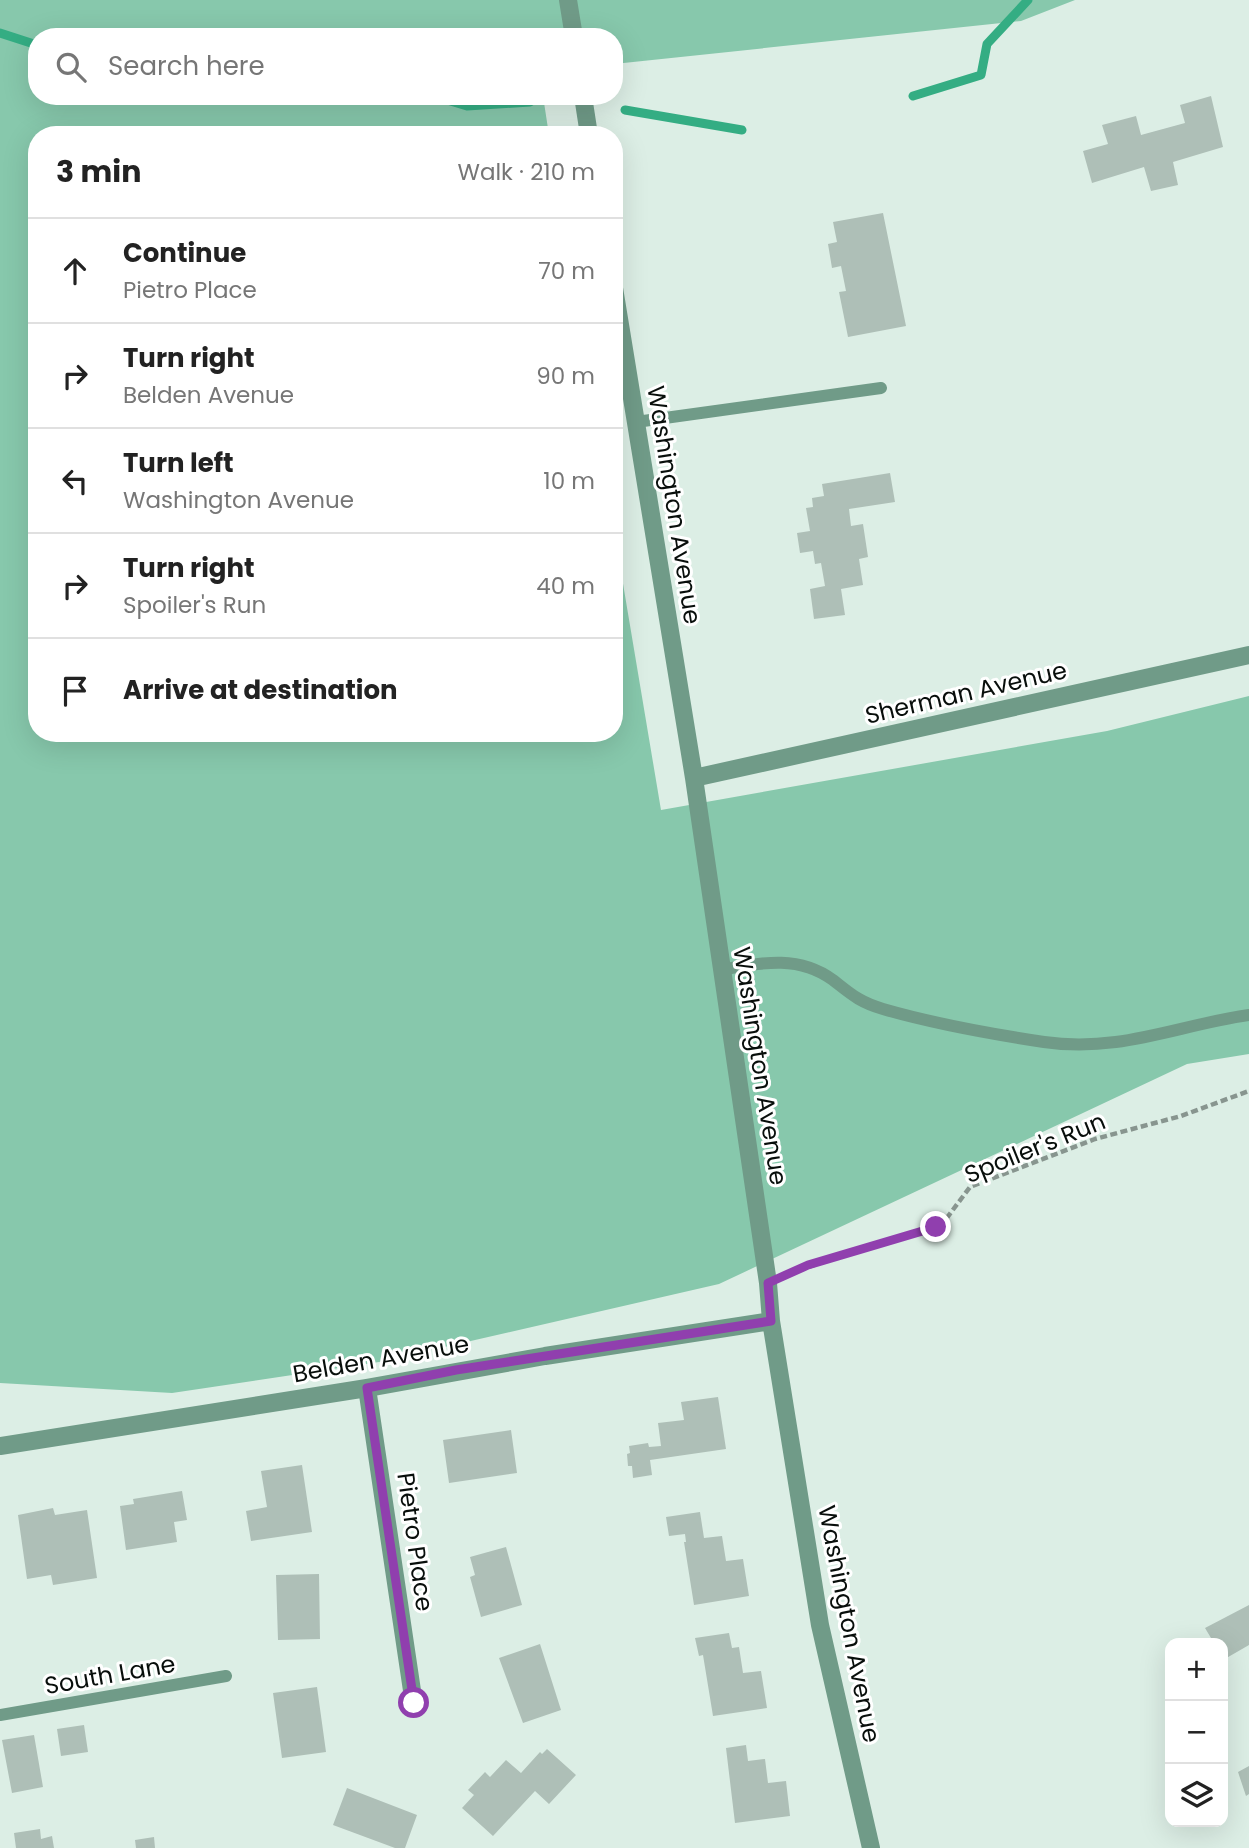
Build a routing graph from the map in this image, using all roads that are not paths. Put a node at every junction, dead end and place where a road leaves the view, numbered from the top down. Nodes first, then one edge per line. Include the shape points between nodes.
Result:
1 (568, 0) edge
2 (573, 28) edge
3 (584, 105) edge
4 (588, 126) edge
5 (623, 343) edge
6 (881, 388) dead end
7 (636, 422) junction
8 (1249, 655) edge
9 (694, 778) junction
10 (720, 970) junction
11 (1249, 1015) edge
12 (771, 1321) junction
13 (367, 1388) junction
14 (0, 1446) edge
15 (226, 1676) dead end
16 (414, 1703) dead end
17 (0, 1715) edge
18 (871, 1848) edge

1 - 2 street
3 - 4 street
5 - 7 street, Washington Avenue
6 - 7 lane
7 - 9 street, Washington Avenue
8 - 9 street, Sherman Avenue
9 - 10 street, Washington Avenue
10 - 11 lane via 786,961 810,967 853,997 882,1008 1048,1042 1125,1042
10 - 12 street, Washington Avenue
12 - 13 street, Belden Avenue
12 - 18 street, Washington Avenue via 820,1625
13 - 14 street, Belden Avenue
13 - 16 street, Pietro Place
15 - 17 lane, South Lane

